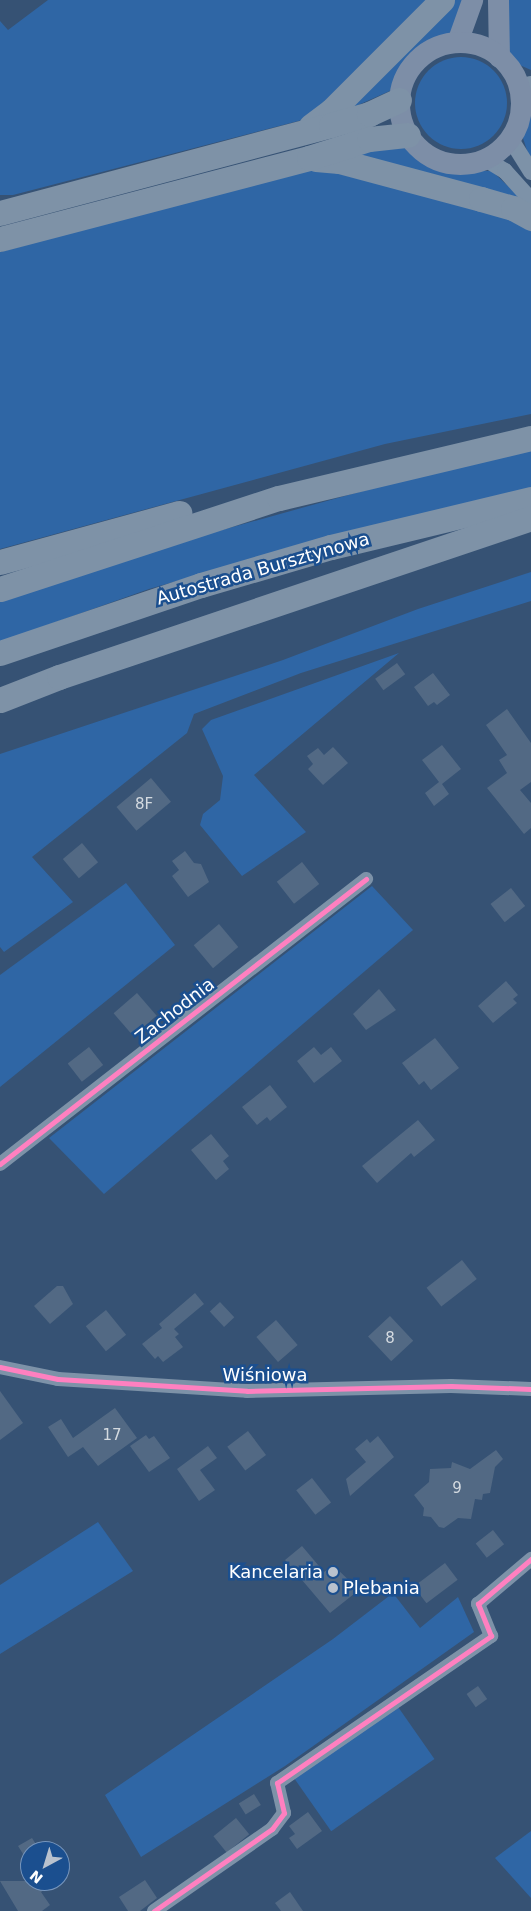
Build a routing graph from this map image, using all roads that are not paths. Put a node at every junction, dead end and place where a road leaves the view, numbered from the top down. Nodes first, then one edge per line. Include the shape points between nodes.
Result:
1 (442, 0) edge
2 (472, 0) edge
3 (498, 0) edge
4 (457, 42) junction
5 (499, 57) junction
6 (525, 86) edge
7 (399, 100) junction
8 (305, 130) junction
9 (408, 135) junction
10 (510, 138) junction
11 (309, 158) junction
12 (485, 159) junction
13 (531, 172) edge
14 (531, 200) edge
15 (0, 213) edge
16 (531, 218) edge
17 (0, 239) edge
18 (531, 438) edge
19 (279, 498) junction
20 (531, 499) edge
21 (531, 518) edge
22 (0, 562) edge
23 (0, 588) edge
24 (0, 653) edge
25 (0, 700) edge
26 (366, 879) dead end
27 (0, 1164) edge
28 (0, 1366) edge
29 (531, 1389) edge
30 (531, 1560) edge
31 (154, 1911) edge

1 - 8 highway via 331,111
2 - 4 main road
3 - 5 main road
4 - 5 main road via 479,46
4 - 7 main road via 432,49 413,64 406,75
5 - 6 main road
6 - 10 main road via 520,114
7 - 8 highway via 369,114
7 - 9 main road via 402,124
8 - 15 highway
9 - 11 highway via 369,139
9 - 12 main road via 425,153 448,163 467,164
10 - 12 main road
10 - 13 street
11 - 16 highway via 339,161 481,199 513,208
11 - 17 highway
12 - 14 street via 505,171
18 - 19 highway
19 - 22 highway via 170,514
19 - 23 highway
20 - 24 highway, Autostrada Bursztynowa via 331,547 220,579
21 - 25 highway via 59,677
26 - 27 street, Zachodnia
28 - 29 street, Wiśniowa via 58,1379 237,1390 451,1386
30 - 31 street via 478,1604 491,1636 277,1783 284,1813 272,1829

